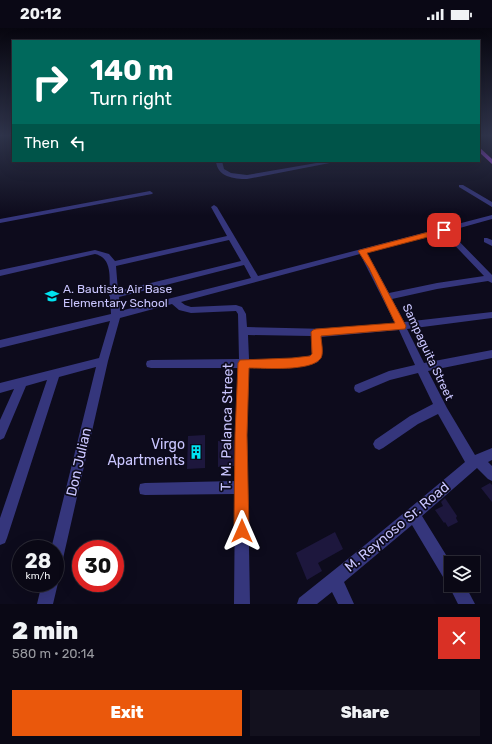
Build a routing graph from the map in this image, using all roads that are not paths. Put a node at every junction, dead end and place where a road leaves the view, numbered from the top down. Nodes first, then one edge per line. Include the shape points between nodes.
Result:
1 (219, 162) edge
2 (331, 162) edge
3 (461, 186) dead end
4 (150, 192) dead end
5 (492, 205) edge
6 (214, 207) dead end
7 (492, 217) edge
8 (0, 221) edge
9 (444, 230) junction
10 (232, 237) junction
11 (362, 251) junction
12 (246, 262) junction
13 (112, 264) junction
14 (0, 273) edge
15 (492, 278) edge
16 (256, 280) junction
17 (113, 295) junction
18 (387, 297) junction
19 (174, 301) junction
20 (492, 315) edge
21 (116, 316) junction
22 (402, 326) junction
23 (243, 331) junction
24 (316, 332) junction
25 (0, 344) edge
26 (492, 354) edge
27 (103, 361) junction
28 (244, 363) junction
29 (151, 364) dead end
30 (422, 368) junction
31 (56, 373) junction
32 (22, 382) junction
33 (0, 388) edge
34 (359, 388) dead end
35 (439, 407) junction
36 (0, 434) edge
37 (379, 444) dead end
38 (492, 454) edge
39 (476, 462) junction
40 (492, 475) edge
41 (241, 487) junction
42 (145, 489) dead end
43 (414, 515) junction
44 (0, 538) edge
45 (60, 540) edge
46 (444, 565) edge
47 (334, 579) junction
48 (48, 592) edge
49 (460, 592) edge
50 (45, 604) edge
51 (242, 604) edge
52 (304, 604) edge
53 (346, 604) edge
54 (467, 604) edge

1 - 2 street via 222,171 247,177
3 - 5 street
4 - 8 street
6 - 10 street
7 - 9 street
9 - 11 street
9 - 15 street
10 - 12 street
10 - 13 street
11 - 16 street
11 - 18 street, Sampaguita Street
12 - 16 street
12 - 17 street
13 - 14 street via 110,257 95,252
13 - 17 street
15 - 18 street
16 - 19 street
17 - 21 street
18 - 22 street, Sampaguita Street
19 - 21 street
19 - 23 street, T. M. Palanca Street via 186,309 239,309 242,314
20 - 22 street
21 - 25 street
21 - 27 street, Don Julian
22 - 24 street
22 - 30 street, Sampaguita Street
23 - 24 street
23 - 28 street, T. M. Palanca Street
24 - 28 street via 317,355 314,359 292,363
26 - 30 street
27 - 31 street
27 - 45 street, Don Julian
28 - 29 street
28 - 41 street, T. M. Palanca Street
30 - 34 street via 389,376
30 - 35 street, Sampaguita Street
31 - 32 street
31 - 44 street
32 - 33 street
32 - 36 street
35 - 37 street via 414,420
35 - 39 street, Sampaguita Street
38 - 39 street, M. Reynoso Sr. Road
39 - 40 street, Sampaguita Street
39 - 43 street, M. Reynoso Sr. Road
41 - 42 street
41 - 51 street, T. M. Palanca Street
43 - 46 street
43 - 47 street, M. Reynoso Sr. Road
47 - 52 street, M. Reynoso Sr. Road
47 - 53 street
48 - 50 street
49 - 54 street

